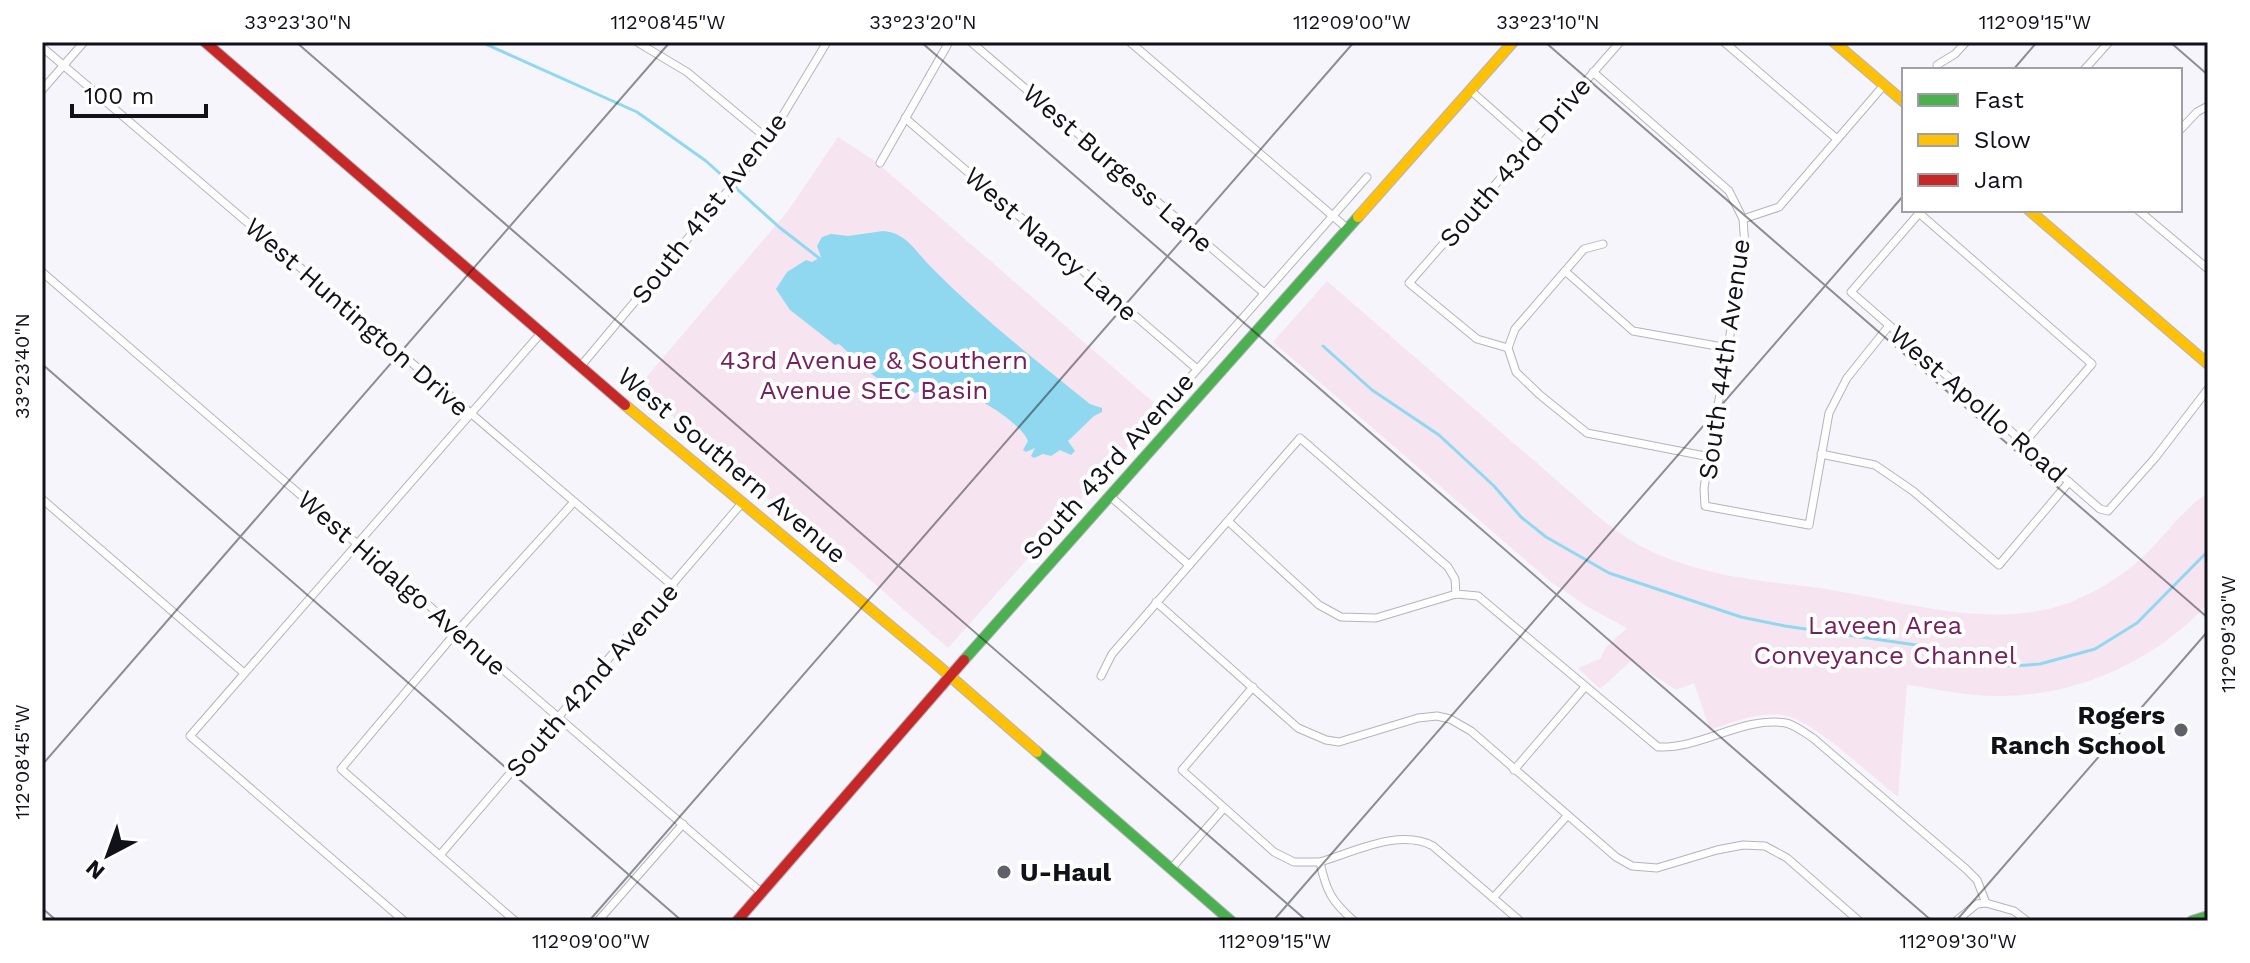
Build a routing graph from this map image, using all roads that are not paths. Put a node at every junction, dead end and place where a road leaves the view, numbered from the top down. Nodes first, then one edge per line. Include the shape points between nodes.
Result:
1 (84, 42) edge
2 (205, 42) edge
3 (637, 42) edge
4 (815, 42) edge
5 (949, 42) edge
6 (971, 42) edge
7 (1130, 42) edge
8 (1513, 42) edge
9 (1620, 42) edge
10 (1724, 42) edge
11 (1834, 42) edge
12 (1966, 42) edge
13 (2109, 42) edge
14 (825, 45) edge
15 (42, 47) edge
16 (1937, 65) dead end
17 (63, 66) junction
18 (2086, 68) edge
19 (1593, 72) junction
20 (1884, 85) junction
21 (42, 90) edge
22 (1470, 90) junction
23 (1902, 100) edge
24 (2208, 106) edge
25 (905, 118) junction
26 (2182, 128) edge
27 (1837, 139) junction
28 (769, 140) junction
29 (1531, 144) junction
30 (880, 163) dead end
31 (1367, 177) dead end
32 (1921, 212) edge
33 (2031, 212) edge
34 (2140, 212) edge
35 (1332, 216) junction
36 (1743, 219) junction
37 (1348, 229) junction
38 (1603, 244) dead end
39 (2207, 267) edge
40 (1565, 271) junction
41 (42, 272) edge
42 (1264, 293) junction
43 (1888, 327) junction
44 (541, 333) junction
45 (1508, 348) junction
46 (1728, 348) junction
47 (2208, 364) edge
48 (580, 367) junction
49 (1197, 369) junction
50 (2208, 389) edge
51 (1165, 406) dead end
52 (470, 414) junction
53 (2024, 443) junction
54 (1821, 454) junction
55 (1710, 457) junction
56 (2069, 482) junction
57 (1111, 497) junction
58 (42, 499) edge
59 (573, 503) junction
60 (742, 503) junction
61 (1228, 521) junction
62 (357, 544) junction
63 (1189, 565) junction
64 (673, 586) junction
65 (1456, 594) junction
66 (1156, 602) junction
67 (458, 630) junction
68 (244, 673) junction
69 (1101, 676) dead end
70 (950, 677) junction
71 (1253, 687) junction
72 (1585, 687) junction
73 (559, 718) junction
74 (1514, 770) junction
75 (1224, 808) junction
76 (1567, 816) junction
77 (683, 824) junction
78 (440, 855) junction
79 (1320, 862) junction
80 (1171, 869) junction
81 (762, 893) junction
82 (1493, 898) junction
83 (1986, 903) junction
84 (2208, 916) edge
85 (404, 921) edge
86 (515, 921) edge
87 (598, 921) edge
88 (737, 921) edge
89 (1231, 921) edge
90 (1354, 921) edge
91 (1520, 921) edge
92 (1859, 921) edge
93 (1956, 921) edge
94 (2027, 921) edge
95 (2192, 921) edge

1 - 17 street
2 - 44 main road, West Southern Avenue
3 - 28 street via 687,72
4 - 14 street
5 - 25 street
6 - 42 street, West Burgess Lane
7 - 35 street
8 - 22 main road, South 43rd Avenue
9 - 19 street, South 43rd Drive
10 - 27 street
11 - 20 main road
12 - 16 street
13 - 18 street
14 - 28 street, South 41st Avenue
15 - 17 street, West Huntington Drive
17 - 21 street
17 - 52 street, West Huntington Drive
19 - 29 street, South 43rd Drive
19 - 36 street via 1729,191
20 - 23 main road
20 - 27 street, South 44th Avenue
22 - 29 street
22 - 37 main road, South 43rd Avenue
24 - 26 street
25 - 30 street
25 - 49 street, West Nancy Lane
27 - 36 street, South 44th Avenue via 1779,207
28 - 48 street, South 41st Avenue
29 - 45 street, South 43rd Drive via 1409,283 1477,339
31 - 35 street, South 43rd Avenue
32 - 43 street, West Apollo Road via 1851,292
32 - 53 street via 2092,364
33 - 47 main road
34 - 39 street
35 - 37 street
35 - 42 street, South 43rd Avenue
36 - 46 street, South 44th Avenue via 1745,246
37 - 57 main road, South 43rd Avenue
38 - 40 street via 1584,249
40 - 45 street via 1515,329
40 - 46 street via 1633,331
41 - 62 street, West Hidalgo Avenue
42 - 49 street, South 43rd Avenue
43 - 53 street, West Apollo Road
43 - 54 street via 1847,378 1829,413
44 - 48 main road, West Southern Avenue
44 - 52 street
45 - 55 street via 1516,372 1587,433
46 - 55 street, South 44th Avenue
48 - 60 main road, West Southern Avenue
49 - 51 street, South 43rd Avenue
50 - 56 street, West Apollo Road via 2108,511
52 - 59 street, West Huntington Drive
52 - 62 street
53 - 56 street, West Apollo Road
54 - 55 street, South 44th Avenue via 1809,525 1705,506
54 - 56 street via 1875,465 1999,565
57 - 63 street
57 - 70 main road, South 43rd Avenue
58 - 68 street
59 - 64 street, West Huntington Drive
59 - 67 street
60 - 64 street, South 42nd Avenue
60 - 70 main road, West Southern Avenue
61 - 63 street
61 - 65 street via 1319,605 1341,617 1376,618
61 - 65 street via 1300,438 1448,567
62 - 67 street, West Hidalgo Avenue
62 - 68 street
63 - 66 street
64 - 73 street, South 42nd Avenue
65 - 72 street via 1478,596
66 - 69 street via 1112,654
66 - 71 street
67 - 73 street, West Hidalgo Avenue
67 - 78 street via 341,769
68 - 85 street via 190,736
70 - 80 main road, West Southern Avenue
70 - 81 main road, South 43rd Avenue
71 - 74 street via 1298,728 1339,742 1418,718 1450,719
71 - 75 street via 1182,770
72 - 74 street
72 - 83 street via 1658,747 1677,748 1760,723 1789,723 1966,869
73 - 77 street, West Hidalgo Avenue
73 - 78 street, South 42nd Avenue
74 - 76 street
75 - 79 street via 1274,852 1294,862
75 - 80 street
76 - 82 street
76 - 92 street via 1632,866 1657,868 1717,850 1765,846 1787,858
77 - 81 street, West Hidalgo Avenue
77 - 87 street
78 - 86 street
79 - 82 street via 1401,839 1422,840
79 - 90 street via 1325,888
80 - 89 main road, West Southern Avenue
81 - 88 main road, South 43rd Avenue
82 - 91 street
83 - 93 street
83 - 94 street
84 - 95 main road

